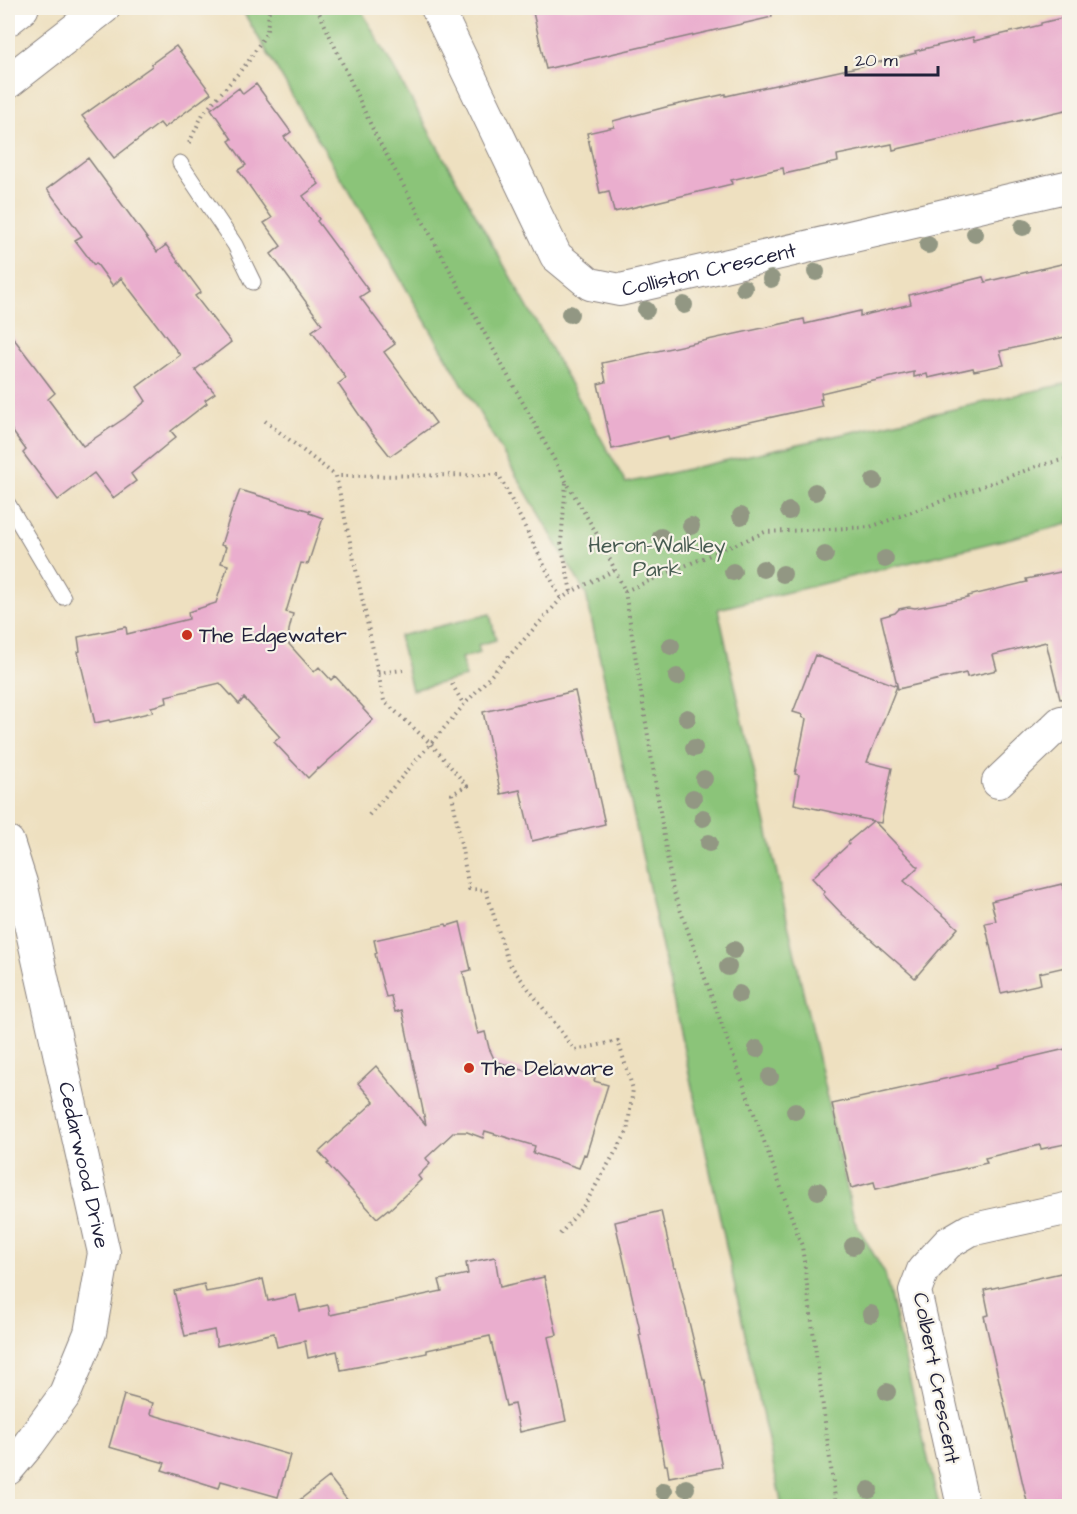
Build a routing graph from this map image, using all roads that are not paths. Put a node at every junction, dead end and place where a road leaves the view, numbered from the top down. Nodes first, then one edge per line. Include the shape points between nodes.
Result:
1 (22, 8) edge
2 (103, 8) edge
3 (438, 8) edge
4 (8, 19) edge
5 (8, 82) edge
6 (180, 163) road end
7 (1070, 186) edge
8 (253, 282) dead end
9 (8, 504) edge
10 (63, 597) dead end
11 (1070, 720) edge
12 (998, 782) dead end
13 (8, 842) edge
14 (1070, 1208) edge
15 (8, 1469) edge
16 (963, 1506) edge

1 - 4 main road
2 - 5 main road
3 - 7 street, Colliston Crescent via 556,256 590,284 620,290
6 - 8 lane via 236,245
9 - 10 lane
11 - 12 street via 1061,722
13 - 15 street, Cedarwood Drive via 104,1253 90,1333 64,1396
14 - 16 street, Colbert Crescent via 970,1230 948,1244 923,1270 915,1291

